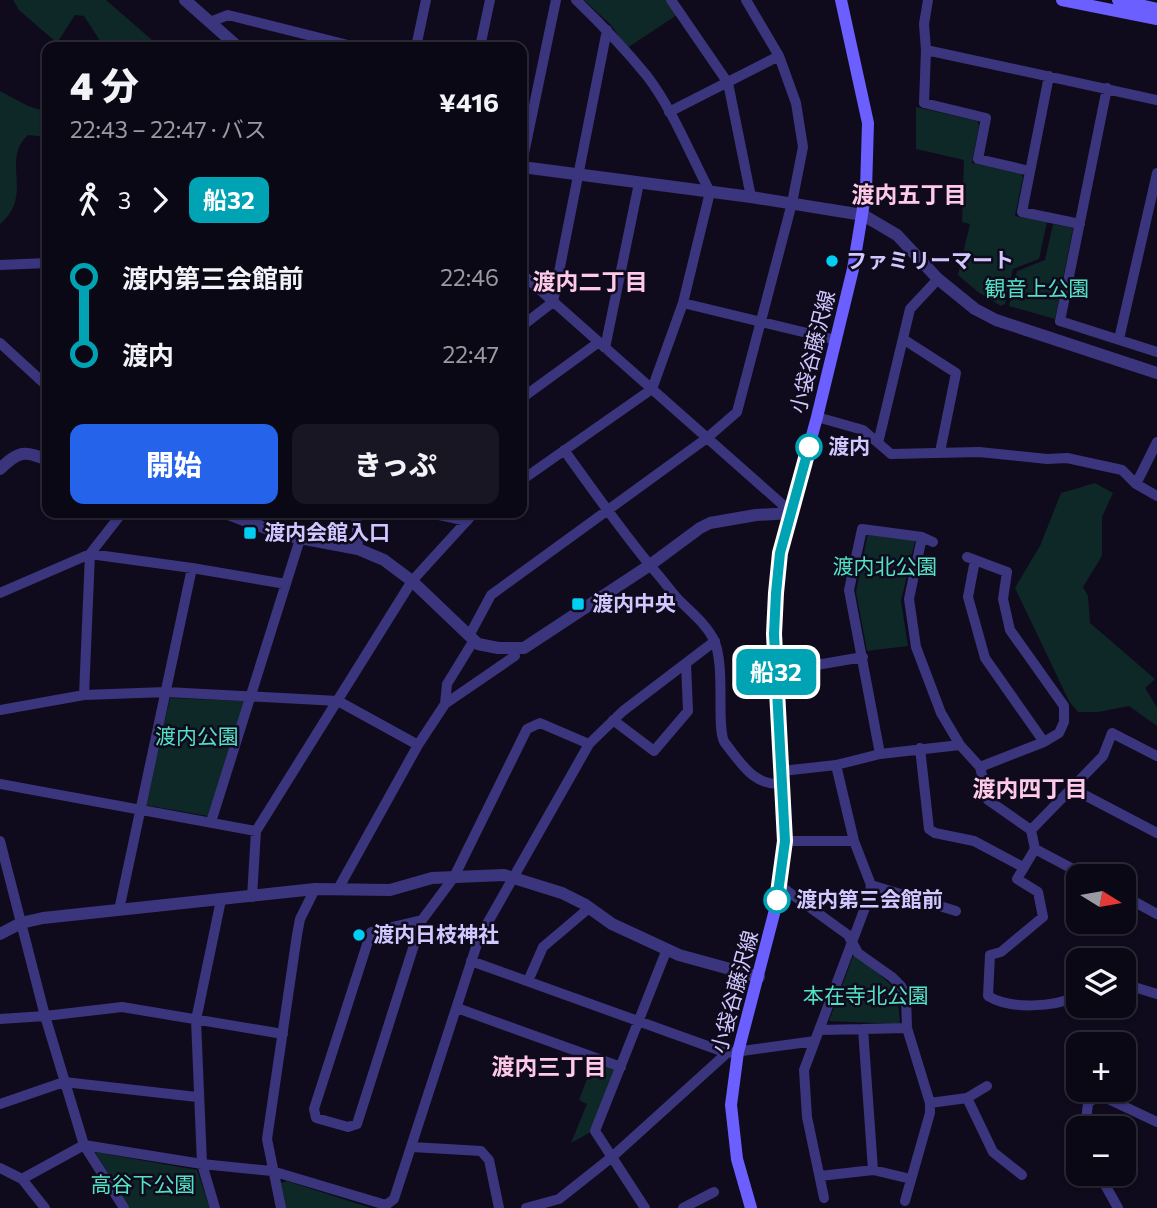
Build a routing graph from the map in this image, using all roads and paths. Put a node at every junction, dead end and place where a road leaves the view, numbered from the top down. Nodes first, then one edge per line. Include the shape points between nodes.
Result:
1 (186, 0) edge
2 (426, 0) edge
3 (490, 0) edge
4 (556, 0) edge
5 (576, 0) edge
6 (671, 0) edge
7 (746, 0) edge
8 (841, 0) edge
9 (928, 0) edge
10 (1062, 0) edge
11 (1118, 0) edge
12 (1157, 9) edge
13 (1157, 19) edge
14 (210, 22) junction
15 (607, 30) junction
16 (232, 42) edge
17 (336, 42) edge
18 (417, 42) edge
19 (482, 42) edge
20 (926, 50) junction
21 (779, 55) junction
22 (1049, 76) junction
23 (728, 83) junction
24 (1107, 88) junction
25 (1157, 100) edge
26 (669, 112) junction
27 (527, 141) edge
28 (527, 166) edge
29 (1030, 171) junction
30 (1157, 173) edge
31 (578, 174) junction
32 (639, 183) junction
33 (710, 192) junction
34 (751, 197) junction
35 (792, 203) junction
36 (863, 215) junction
37 (1080, 224) junction
38 (42, 263) edge
39 (0, 265) edge
40 (527, 279) edge
41 (938, 279) junction
42 (553, 302) junction
43 (683, 303) junction
44 (761, 321) junction
45 (527, 322) edge
46 (1119, 338) junction
47 (903, 339) junction
48 (836, 340) junction
49 (0, 343) edge
50 (602, 345) junction
51 (1157, 352) edge
52 (1157, 373) edge
53 (42, 381) edge
54 (652, 389) junction
55 (527, 395) edge
56 (817, 417) junction
57 (707, 438) junction
58 (1157, 442) edge
59 (878, 443) junction
60 (564, 450) junction
61 (940, 452) junction
62 (42, 458) edge
63 (0, 469) edge
64 (527, 476) edge
65 (1136, 484) junction
66 (1157, 496) edge
67 (607, 510) junction
68 (792, 513) junction
69 (118, 518) edge
70 (252, 518) edge
71 (356, 518) edge
72 (466, 518) edge
73 (922, 537) junction
74 (300, 539) junction
75 (933, 542) dead end
76 (358, 549) junction
77 (90, 554) junction
78 (650, 565) junction
79 (192, 568) junction
80 (412, 581) junction
81 (286, 584) junction
82 (0, 593) edge
83 (472, 638) junction
84 (715, 641) junction
85 (513, 649) junction
86 (863, 657) junction
87 (686, 663) junction
88 (776, 671) junction
89 (166, 692) junction
90 (84, 695) junction
91 (253, 695) junction
92 (338, 701) junction
93 (445, 704) junction
94 (0, 710) edge
95 (613, 720) junction
96 (1044, 742) junction
97 (589, 744) junction
98 (418, 745) junction
99 (960, 745) junction
100 (920, 748) junction
101 (880, 754) junction
102 (1157, 756) edge
103 (836, 765) junction
104 (980, 767) junction
105 (783, 778) junction
106 (0, 784) edge
107 (1073, 789) junction
108 (139, 809) junction
109 (211, 822) junction
110 (1031, 830) junction
111 (256, 831) junction
112 (1157, 833) edge
113 (0, 841) edge
114 (785, 841) junction
115 (854, 841) junction
116 (1035, 849) junction
117 (1066, 865) edge
118 (1023, 867) junction
119 (454, 877) junction
120 (515, 877) junction
121 (779, 885) junction
122 (870, 885) junction
123 (338, 889) junction
124 (316, 890) junction
125 (252, 897) junction
126 (220, 900) junction
127 (1136, 903) edge
128 (589, 908) junction
129 (119, 910) junction
130 (956, 911) dead end
131 (1157, 914) edge
132 (422, 920) junction
133 (21, 923) junction
134 (0, 934) edge
135 (851, 943) junction
136 (667, 949) junction
137 (471, 961) junction
138 (759, 977) junction
139 (528, 981) junction
140 (1136, 988) edge
141 (1157, 995) edge
142 (1066, 1001) edge
143 (457, 1008) junction
144 (45, 1017) junction
145 (0, 1019) edge
146 (196, 1020) junction
147 (638, 1023) junction
148 (907, 1028) junction
149 (863, 1029) junction
150 (819, 1030) junction
151 (283, 1034) junction
152 (815, 1041) junction
153 (732, 1053) junction
154 (621, 1067) junction
155 (64, 1082) junction
156 (987, 1086) dead end
157 (197, 1097) junction
158 (967, 1098) junction
159 (930, 1103) junction
160 (0, 1104) edge
161 (1087, 1116) edge
162 (1157, 1122) edge
163 (84, 1145) junction
164 (412, 1147) junction
165 (612, 1157) junction
166 (202, 1164) junction
167 (0, 1168) edge
168 (873, 1170) junction
169 (272, 1171) junction
170 (1022, 1175) dead end
171 (820, 1176) junction
172 (22, 1179) junction
173 (911, 1179) junction
174 (1106, 1186) edge
175 (714, 1192) dead end
176 (824, 1198) dead end
177 (905, 1201) dead end
178 (44, 1208) edge
179 (124, 1208) edge
180 (215, 1208) edge
181 (281, 1208) edge
182 (499, 1208) edge
183 (526, 1208) edge
184 (645, 1208) edge
185 (683, 1208) edge
186 (751, 1208) edge
187 (1118, 1208) edge

1 - 14 street
2 - 18 street
3 - 19 street
4 - 27 street
5 - 15 street
6 - 23 street
7 - 21 street
8 - 36 main road, 小袋谷藤沢線 via 868,123
9 - 20 street
10 - 13 main road
11 - 12 main road
14 - 16 street
14 - 17 street via 228,15
15 - 26 street via 648,78
15 - 31 street
20 - 22 street
20 - 29 street via 924,103 986,118 978,159
21 - 23 street
21 - 35 street via 796,103 803,147
22 - 24 street
22 - 29 street
23 - 26 street
23 - 34 street
24 - 25 street
24 - 37 street
26 - 33 street
28 - 31 street
29 - 37 street via 1022,212
30 - 46 street
31 - 32 street
31 - 42 street
32 - 33 street
32 - 50 street
33 - 34 street
33 - 43 street
34 - 35 street
35 - 36 street
35 - 44 street
36 - 41 street via 897,235
36 - 48 main road, 小袋谷藤沢線
37 - 46 street via 1060,321
38 - 39 street
40 - 42 street
41 - 47 street via 910,309
41 - 52 street via 996,320
42 - 45 street
42 - 50 street
43 - 44 street
43 - 54 street
44 - 48 street
44 - 57 street via 737,412
46 - 51 street
47 - 59 street
47 - 61 street via 956,373
48 - 56 main road, 小袋谷藤沢線
49 - 53 street
50 - 54 street
50 - 55 street
54 - 57 street
54 - 60 street
56 - 59 street via 863,430
56 - 68 main road, 小袋谷藤沢線
57 - 67 street
57 - 68 street
58 - 65 street
59 - 61 street via 891,454
60 - 64 street
60 - 67 street
61 - 65 street via 1067,458 1122,470
62 - 63 street via 21,453
65 - 66 street
67 - 78 street
67 - 83 street via 491,594
68 - 78 street via 710,523
68 - 88 main road, 小袋谷藤沢線 via 780,553
69 - 77 street
70 - 74 street
71 - 76 street
72 - 80 street
73 - 75 street
73 - 86 street via 862,529 849,590
73 - 99 street via 909,599 916,648 941,713
74 - 76 street
74 - 81 street
76 - 80 street via 384,560
77 - 79 street
77 - 82 street
77 - 90 street
78 - 84 street
78 - 85 street via 524,648
79 - 81 street
79 - 89 street
80 - 83 street
80 - 92 street
81 - 91 street
83 - 85 street via 478,644
83 - 93 street via 447,684
84 - 87 street
84 - 105 street via 721,673 722,739 761,782 769,785
85 - 93 street via 514,656
86 - 88 street
86 - 101 street
87 - 95 street
87 - 95 street via 688,711 654,751
88 - 105 main road, 小袋谷藤沢線
89 - 90 street
89 - 91 street
89 - 108 street
90 - 94 street
91 - 92 street
91 - 109 street
92 - 98 street
92 - 111 street
93 - 98 street
95 - 97 street
96 - 96 street via 985,658 968,597 971,558 1007,572 1003,598 1010,630 1064,706 1059,733
96 - 104 street
97 - 119 street via 541,723 527,729
97 - 120 street
98 - 123 street
99 - 100 street
99 - 104 street
100 - 101 street
100 - 118 street via 929,829 974,841
101 - 103 street
102 - 107 street via 1112,733 1103,756
103 - 105 street
103 - 115 street
104 - 110 street via 988,800
105 - 114 main road, 小袋谷藤沢線
106 - 108 street
107 - 110 street
107 - 112 street
108 - 109 street
108 - 129 street
109 - 111 street
110 - 116 street
111 - 125 street
113 - 133 street
114 - 115 street
114 - 121 main road, 小袋谷藤沢線
115 - 122 street
116 - 117 street
116 - 118 street
118 - 142 street via 1017,879 1038,892 1043,917 1001,952 990,955 988,996 1046,1006
119 - 120 street
119 - 123 street via 390,890
119 - 132 street
120 - 128 street
120 - 137 street via 479,937
121 - 135 street via 848,935
121 - 138 main road, 小袋谷藤沢線
122 - 130 street
122 - 135 street
123 - 124 street
124 - 125 street
124 - 151 street via 299,927
125 - 126 street
126 - 129 street
126 - 146 street
127 - 131 street
128 - 136 street
128 - 139 street via 542,947
129 - 133 street
132 - 132 street via 371,932 314,1109 316,1118 348,1127 357,1124
133 - 134 street
133 - 144 street
135 - 148 street via 901,986 906,996
135 - 150 street
136 - 138 street
136 - 147 street
137 - 139 street
137 - 143 street
138 - 153 main road, 小袋谷藤沢線
139 - 147 street
140 - 141 street
143 - 154 street
143 - 164 street
144 - 145 street
144 - 146 street via 122,1007
144 - 155 street
146 - 151 street
146 - 157 street
147 - 153 street
147 - 154 street
148 - 149 street
148 - 159 street
149 - 150 street
149 - 168 street
150 - 152 street
151 - 169 street via 267,1139
152 - 153 street
152 - 171 street via 804,1070 807,1116
153 - 165 street
153 - 186 main road, 小袋谷藤沢線 via 737,1159
154 - 165 street via 595,1131
155 - 157 street
155 - 160 street
155 - 163 street
156 - 158 street
157 - 166 street
158 - 159 street
158 - 170 street via 993,1152
159 - 173 street
161 - 162 street via 1088,1104 1104,1097
163 - 166 street
163 - 172 street
163 - 179 street
164 - 169 street via 394,1199 386,1205
164 - 182 street via 481,1151 489,1160
165 - 183 street via 559,1199
165 - 184 street
166 - 169 street
166 - 180 street
167 - 172 street
168 - 171 street
168 - 173 street
169 - 181 street
171 - 176 street
172 - 178 street
173 - 177 street
174 - 187 street
175 - 185 street

